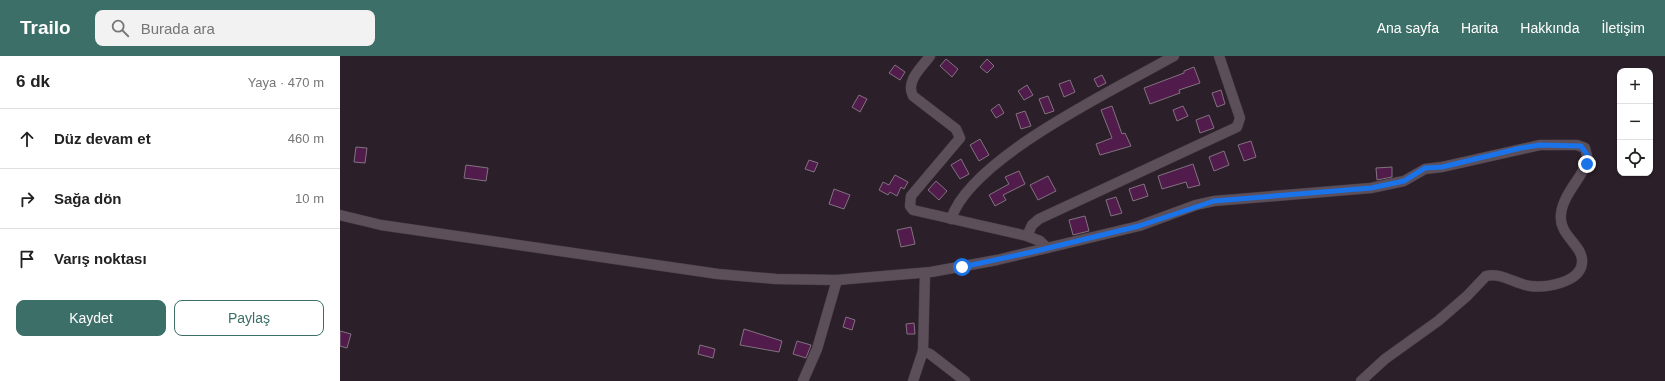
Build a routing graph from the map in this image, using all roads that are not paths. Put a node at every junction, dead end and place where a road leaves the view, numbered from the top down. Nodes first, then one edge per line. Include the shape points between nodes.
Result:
1 (930, 56) edge
2 (1174, 56) edge
3 (1219, 56) edge
4 (340, 215) edge
5 (951, 218) junction
6 (1027, 236) junction
7 (1046, 248) junction
8 (925, 273) junction
9 (837, 280) junction
10 (923, 351) junction
11 (803, 381) edge
12 (913, 381) edge
13 (965, 381) edge
14 (1361, 381) edge

1 - 5 street via 911,82 911,93 956,129 960,138 911,196 909,203 913,210
2 - 5 street via 1051,125 1016,148 986,171
3 - 6 street via 1240,118 1237,127 1039,218
4 - 9 street via 381,225 718,274 776,279
5 - 6 street
6 - 7 street via 1040,241
7 - 8 street
7 - 14 street via 1145,224 1214,201 1371,188 1404,181 1425,168 1442,167 1540,145 1577,145 1585,148 1588,160 1565,202 1560,220 1561,227 1582,258 1581,268 1575,276 1544,286 1530,286 1497,275 1486,276 1438,321 1385,359
8 - 9 street
8 - 10 street
9 - 11 street via 821,337
10 - 12 street
10 - 13 street

